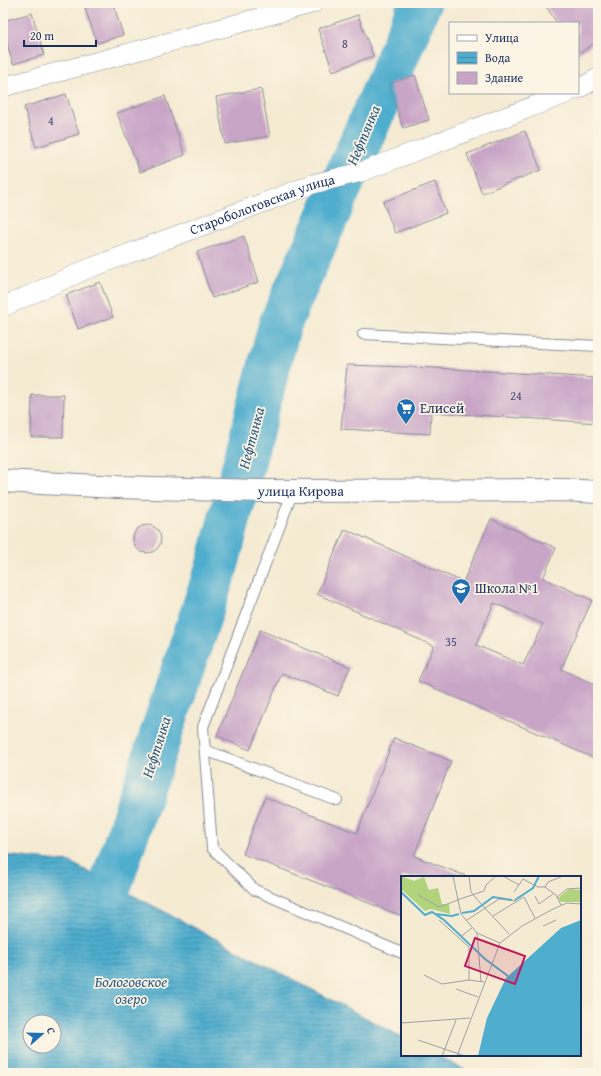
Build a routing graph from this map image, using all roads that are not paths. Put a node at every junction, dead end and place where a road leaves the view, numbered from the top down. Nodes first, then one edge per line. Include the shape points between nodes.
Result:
1 (314, 3) edge
2 (598, 78) edge
3 (3, 87) edge
4 (579, 88) edge
5 (565, 94) edge
6 (3, 306) edge
7 (363, 334) dead end
8 (598, 346) edge
9 (3, 481) edge
10 (293, 491) junction
11 (598, 492) edge
12 (205, 750) junction
13 (337, 800) dead end
14 (401, 953) edge

1 - 3 street
2 - 4 street
5 - 6 street, Старобологовская улица via 361,172 313,184 85,270
7 - 8 lane
9 - 10 main road, улица Кирова via 146,488
10 - 11 main road, улица Кирова
10 - 12 lane via 203,727
12 - 13 lane
12 - 14 lane via 212,848 255,890

